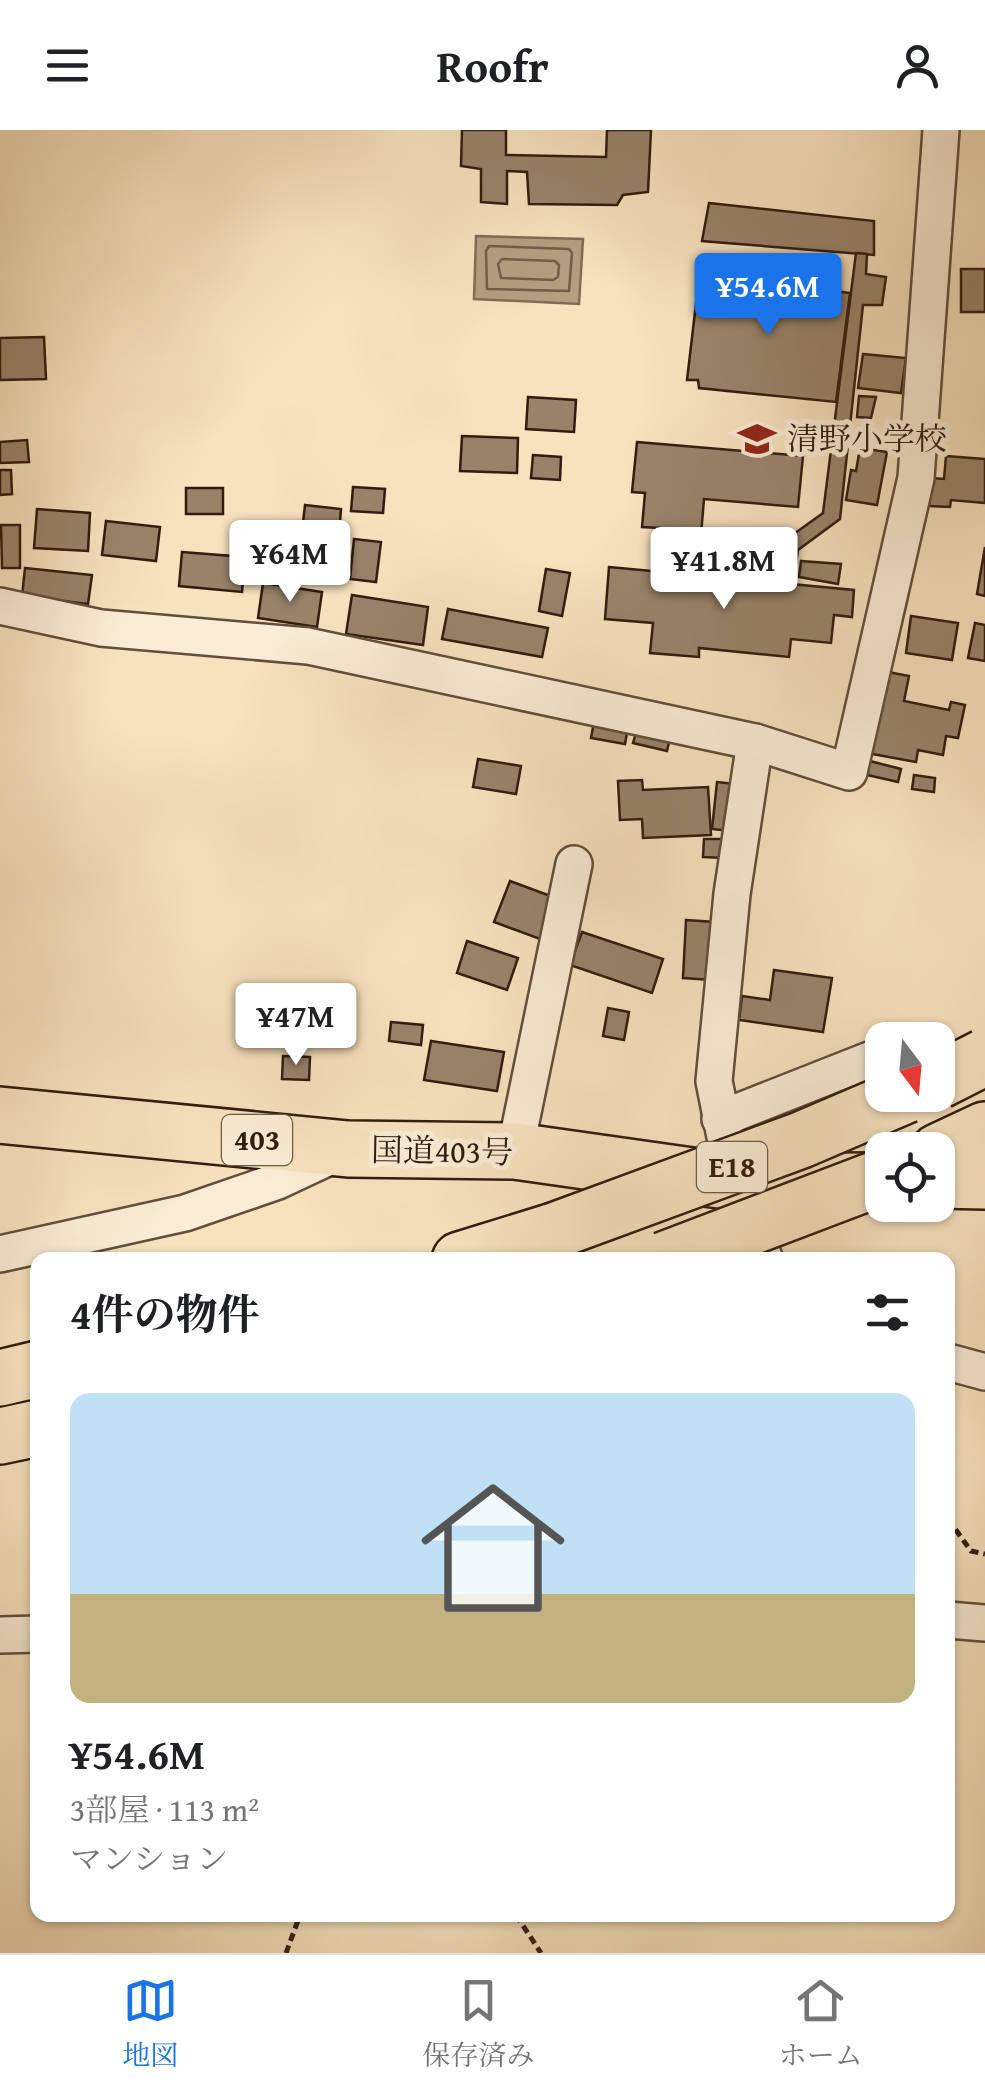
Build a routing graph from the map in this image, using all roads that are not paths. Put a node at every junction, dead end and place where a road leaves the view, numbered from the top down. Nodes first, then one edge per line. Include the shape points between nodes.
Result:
1 (942, 130) edge
2 (0, 606) edge
3 (755, 742) junction
4 (574, 864) dead end
5 (985, 1057) edge
6 (865, 1063) edge
7 (955, 1066) edge
8 (955, 1072) edge
9 (985, 1083) edge
10 (866, 1112) edge
11 (0, 1115) edge
12 (720, 1119) junction
13 (985, 1130) edge
14 (955, 1144) edge
15 (348, 1148) junction
16 (515, 1151) junction
17 (865, 1179) edge
18 (955, 1180) edge
19 (985, 1181) edge
20 (734, 1182) junction
21 (865, 1185) edge
22 (486, 1252) edge
23 (686, 1252) edge
24 (761, 1252) edge
25 (0, 1254) edge
26 (955, 1364) edge
27 (30, 1371) edge
28 (985, 1372) edge
29 (0, 1378) edge
30 (30, 1430) edge
31 (0, 1436) edge
32 (955, 1621) edge
33 (985, 1624) edge
34 (30, 1634) edge
35 (0, 1635) edge

1 - 3 street via 916,478 848,772
2 - 3 street via 101,628 308,646
3 - 12 street via 714,1081
4 - 16 street
5 - 8 highway, bridge
6 - 12 street
7 - 9 street
10 - 22 highway, E18, bridge
11 - 15 highway, 国道403号 / 403
12 - 20 street
13 - 14 highway
15 - 16 highway, 国道403号 / 403
15 - 25 street via 278,1182 185,1213
16 - 20 highway, 国道403号 / 403
17 - 20 highway, 国道403号 / 403
18 - 19 highway
20 - 24 street
21 - 23 highway, E18, bridge
26 - 28 street
27 - 29 highway
30 - 31 highway
32 - 33 street
34 - 35 street

